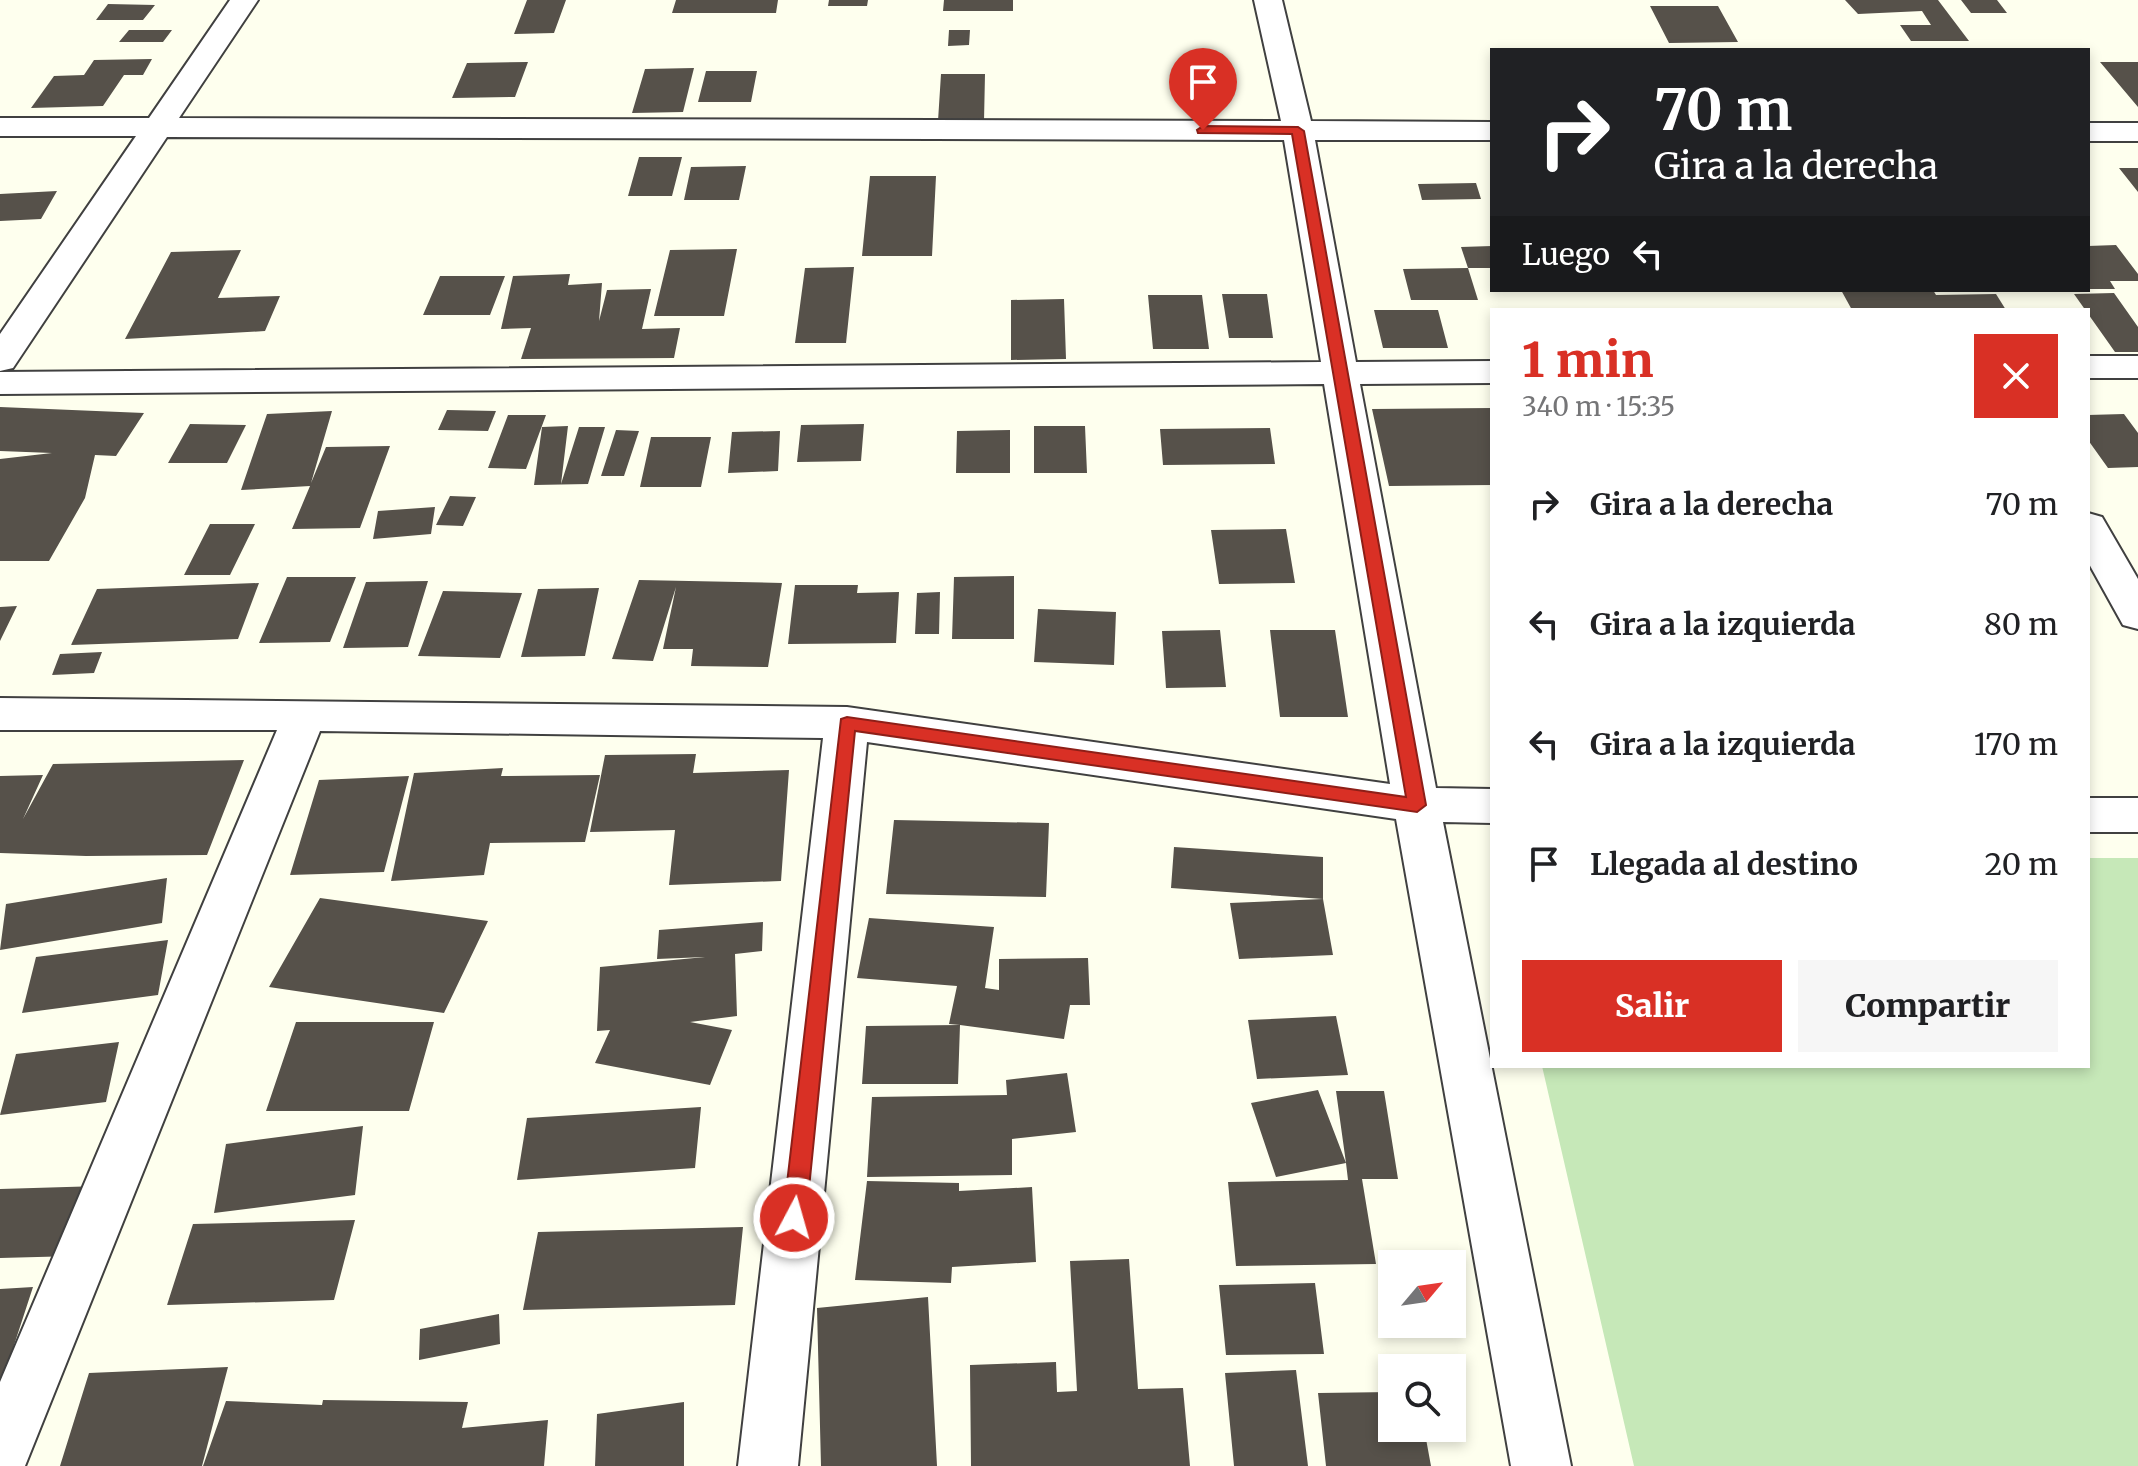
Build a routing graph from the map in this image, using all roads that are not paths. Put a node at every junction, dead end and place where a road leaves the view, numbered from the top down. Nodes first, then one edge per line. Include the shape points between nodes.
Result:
1 (244, 0) edge
2 (1268, 0) edge
3 (157, 125) junction
4 (0, 127) edge
5 (1298, 131) junction
6 (1490, 131) edge
7 (2090, 132) edge
8 (2138, 132) edge
9 (0, 360) edge
10 (2090, 367) edge
11 (2138, 367) edge
12 (1490, 372) edge
13 (1341, 373) junction
14 (0, 383) edge
15 (2090, 530) edge
16 (2138, 615) edge
17 (0, 714) edge
18 (305, 715) junction
19 (847, 723) junction
20 (1417, 805) junction
21 (1490, 806) edge
22 (2090, 815) edge
23 (2138, 815) edge
24 (0, 1453) edge
25 (768, 1466) edge
26 (1541, 1466) edge

1 - 3 street
2 - 5 street
3 - 4 street
3 - 5 street
3 - 9 street
5 - 6 street
5 - 13 street
7 - 8 street
10 - 11 street
12 - 13 street
13 - 14 street
13 - 20 street
15 - 16 street
17 - 18 street
18 - 19 street
18 - 24 street
19 - 20 street
19 - 25 street
20 - 21 street
20 - 26 street
22 - 23 street

